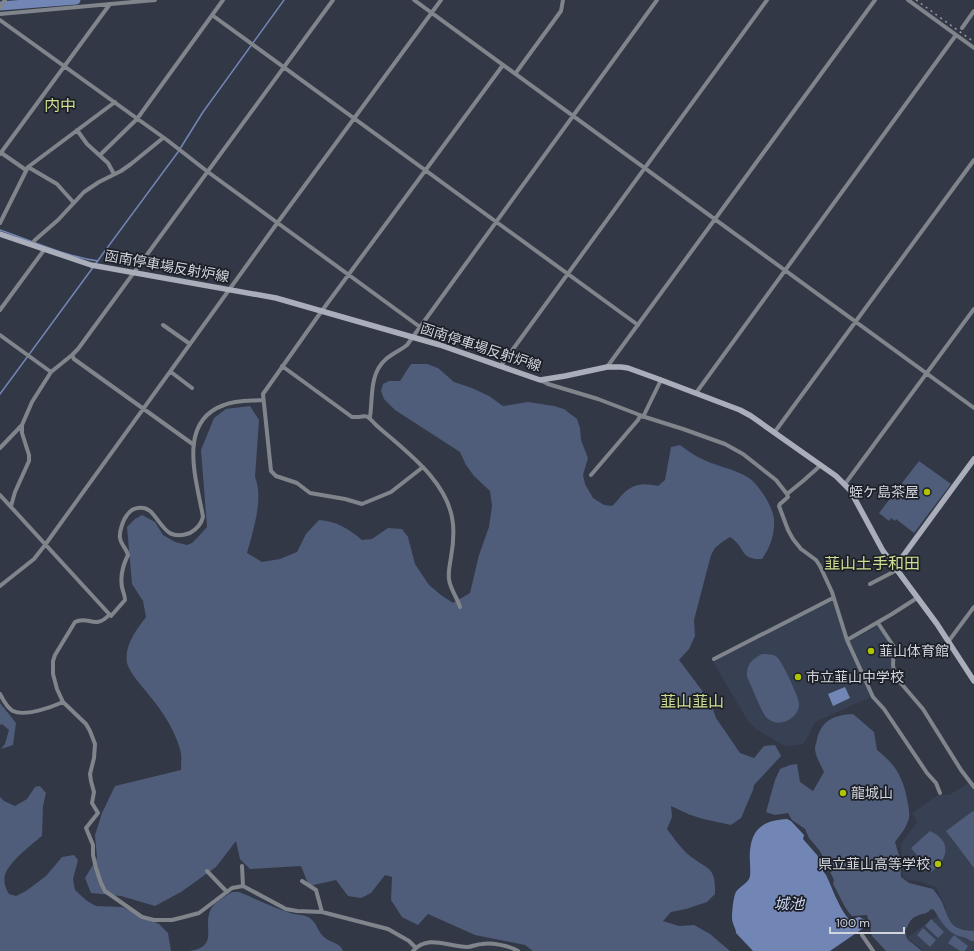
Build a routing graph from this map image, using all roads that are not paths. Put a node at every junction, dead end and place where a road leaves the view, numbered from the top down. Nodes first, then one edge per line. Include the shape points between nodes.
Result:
1 (156, 0) edge
2 (223, 0) edge
3 (333, 0) edge
4 (414, 0) edge
5 (441, 0) edge
6 (563, 0) edge
7 (657, 0) edge
8 (767, 0) edge
9 (875, 0) edge
10 (908, 0) edge
11 (4, 1) edge
12 (110, 4) junction
13 (0, 8) edge
14 (974, 11) edge
15 (432, 13) junction
16 (0, 14) edge
17 (212, 14) junction
18 (0, 20) edge
19 (962, 28) dead end
20 (956, 35) junction
21 (974, 48) edge
22 (502, 65) junction
23 (64, 66) junction
24 (284, 67) junction
25 (515, 74) junction
26 (115, 102) junction
27 (572, 116) junction
28 (355, 118) junction
29 (137, 119) junction
30 (78, 130) junction
31 (163, 138) junction
32 (0, 153) edge
33 (100, 155) junction
34 (974, 160) edge
35 (644, 168) junction
36 (27, 169) junction
37 (426, 170) junction
38 (208, 172) junction
39 (114, 174) junction
40 (74, 203) junction
41 (715, 220) junction
42 (496, 221) junction
43 (278, 222) junction
44 (0, 223) edge
45 (0, 234) edge
46 (33, 243) junction
47 (44, 250) junction
48 (785, 271) junction
49 (133, 273) junction
50 (568, 273) junction
51 (350, 274) junction
52 (230, 290) junction
53 (974, 309) edge
54 (0, 310) edge
55 (321, 312) junction
56 (856, 322) junction
57 (163, 325) dead end
58 (638, 325) junction
59 (420, 326) junction
60 (0, 335) edge
61 (415, 338) junction
62 (190, 344) junction
63 (72, 356) junction
64 (282, 366) junction
65 (500, 367) junction
66 (607, 367) junction
67 (51, 372) junction
68 (171, 372) junction
69 (926, 374) junction
70 (540, 380) junction
71 (661, 380) junction
72 (192, 388) dead end
73 (696, 393) junction
74 (263, 400) junction
75 (974, 408) edge
76 (144, 409) junction
77 (641, 416) junction
78 (370, 417) junction
79 (22, 425) junction
80 (774, 433) junction
81 (194, 446) junction
82 (0, 448) edge
83 (974, 459) edge
84 (820, 465) junction
85 (424, 467) junction
86 (591, 475) dead end
87 (845, 484) junction
88 (787, 494) junction
89 (0, 495) edge
90 (11, 506) junction
91 (45, 545) junction
92 (896, 568) junction
93 (870, 584) dead end
94 (0, 586) edge
95 (833, 598) junction
96 (917, 598) junction
97 (460, 607) dead end
98 (974, 607) edge
99 (109, 615) junction
100 (878, 623) junction
101 (847, 640) junction
102 (948, 642) junction
103 (714, 659) dead end
104 (974, 681) edge
105 (0, 694) edge
106 (63, 702) junction
107 (974, 787) edge
108 (940, 793) dead end
109 (242, 866) dead end
110 (207, 872) dead end
111 (302, 881) dead end
112 (243, 886) junction
113 (227, 892) junction
114 (322, 912) junction
115 (862, 935) dead end
116 (415, 949) edge
117 (518, 951) edge
118 (873, 951) edge

1 - 12 street
2 - 17 street
3 - 24 street
4 - 15 street
5 - 15 street
6 - 25 street via 561,11
7 - 27 street
8 - 35 street
9 - 41 street
10 - 20 street
11 - 13 street
12 - 16 street
12 - 23 street
14 - 19 street
15 - 22 street
15 - 28 street
17 - 24 street
17 - 29 street
18 - 23 street
20 - 21 street
20 - 48 street
22 - 25 street
22 - 37 street
23 - 26 street
23 - 32 street
24 - 28 street
24 - 38 street
25 - 27 street
26 - 29 street
26 - 30 street
27 - 35 street
27 - 42 street
28 - 37 street
28 - 43 street
29 - 31 street
29 - 33 street
30 - 33 street via 87,144
30 - 36 street
31 - 38 street
31 - 39 street
32 - 36 street
33 - 39 street
34 - 56 street
35 - 41 street
35 - 50 street
36 - 40 street via 58,184
36 - 44 street
37 - 42 street
37 - 51 street
38 - 43 street
38 - 49 street
39 - 40 street via 91,187
40 - 46 street
41 - 48 street
41 - 58 street
42 - 50 street
42 - 59 street
43 - 51 street
43 - 52 street
45 - 46 main road, 函南停車場反射炉線
46 - 47 main road, 函南停車場反射炉線
47 - 49 main road, 函南停車場反射炉線 via 91,265
47 - 54 street
48 - 56 street
48 - 73 street
49 - 52 main road, 函南停車場反射炉線
49 - 63 street
50 - 58 street
50 - 65 street
51 - 55 street
51 - 59 street
52 - 55 main road, 函南停車場反射炉線 via 276,298
52 - 62 street
53 - 69 street
55 - 61 main road, 函南停車場反射炉線
55 - 64 street
56 - 69 street
56 - 80 street
57 - 62 street
58 - 66 street
59 - 61 street
60 - 67 street
61 - 65 main road, 函南停車場反射炉線 via 440,344
61 - 78 street via 388,357 379,367 372,387
62 - 68 street
63 - 67 street
63 - 76 street
64 - 74 street via 265,390
64 - 78 street via 352,417
65 - 70 main road, 函南停車場反射炉線
66 - 70 main road, 函南停車場反射炉線
66 - 71 main road, 函南停車場反射炉線 via 628,368
67 - 79 street via 32,402
68 - 72 street
68 - 76 street
69 - 75 street
69 - 87 street
70 - 77 street
71 - 73 main road, 函南停車場反射炉線
71 - 77 street
73 - 80 main road, 函南停車場反射炉線 via 740,410
74 - 81 street via 216,408 198,426
74 - 85 street via 271,471 276,476 297,483 310,493 362,504 392,492
76 - 81 street
76 - 91 street
77 - 86 street
77 - 88 street via 732,448 773,477
78 - 85 street
79 - 82 street
79 - 90 street via 29,461
80 - 84 main road, 函南停車場反射炉線
81 - 99 street via 192,461 203,517 200,525 192,532 174,535 162,527 150,511 141,507 130,510 120,534 128,555 122,568 125,597 115,612
83 - 92 main road
84 - 87 main road, 函南停車場反射炉線
84 - 88 street
85 - 97 street via 450,507 453,534 449,577
87 - 92 main road, 函南停車場反射炉線 via 883,551
88 - 95 street via 788,497 779,506 788,530 800,549 820,566
89 - 90 street
90 - 91 street
91 - 94 street via 34,559
91 - 99 street
92 - 93 street
92 - 96 main road, 函南停車場反射炉線
95 - 101 street
95 - 103 street
96 - 100 street
96 - 102 main road, 函南停車場反射炉線
98 - 102 street
99 - 106 street via 98,622 75,622 56,651 53,674
100 - 101 street
100 - 107 street via 894,647 893,665 899,681 923,709
101 - 108 street via 873,696
102 - 104 main road, 函南停車場反射炉線
105 - 106 street via 8,707 18,713 37,711
106 - 113 street via 86,724 95,744 91,781 94,792 92,803 98,813 86,828 94,845 96,868 105,890 135,913 154,920 172,920 199,913
109 - 112 street
110 - 113 street
111 - 114 street via 316,890
112 - 113 street
112 - 114 street via 286,909
114 - 116 street via 388,929 409,941
115 - 118 street
116 - 117 street via 424,943 434,942 466,947 483,943

